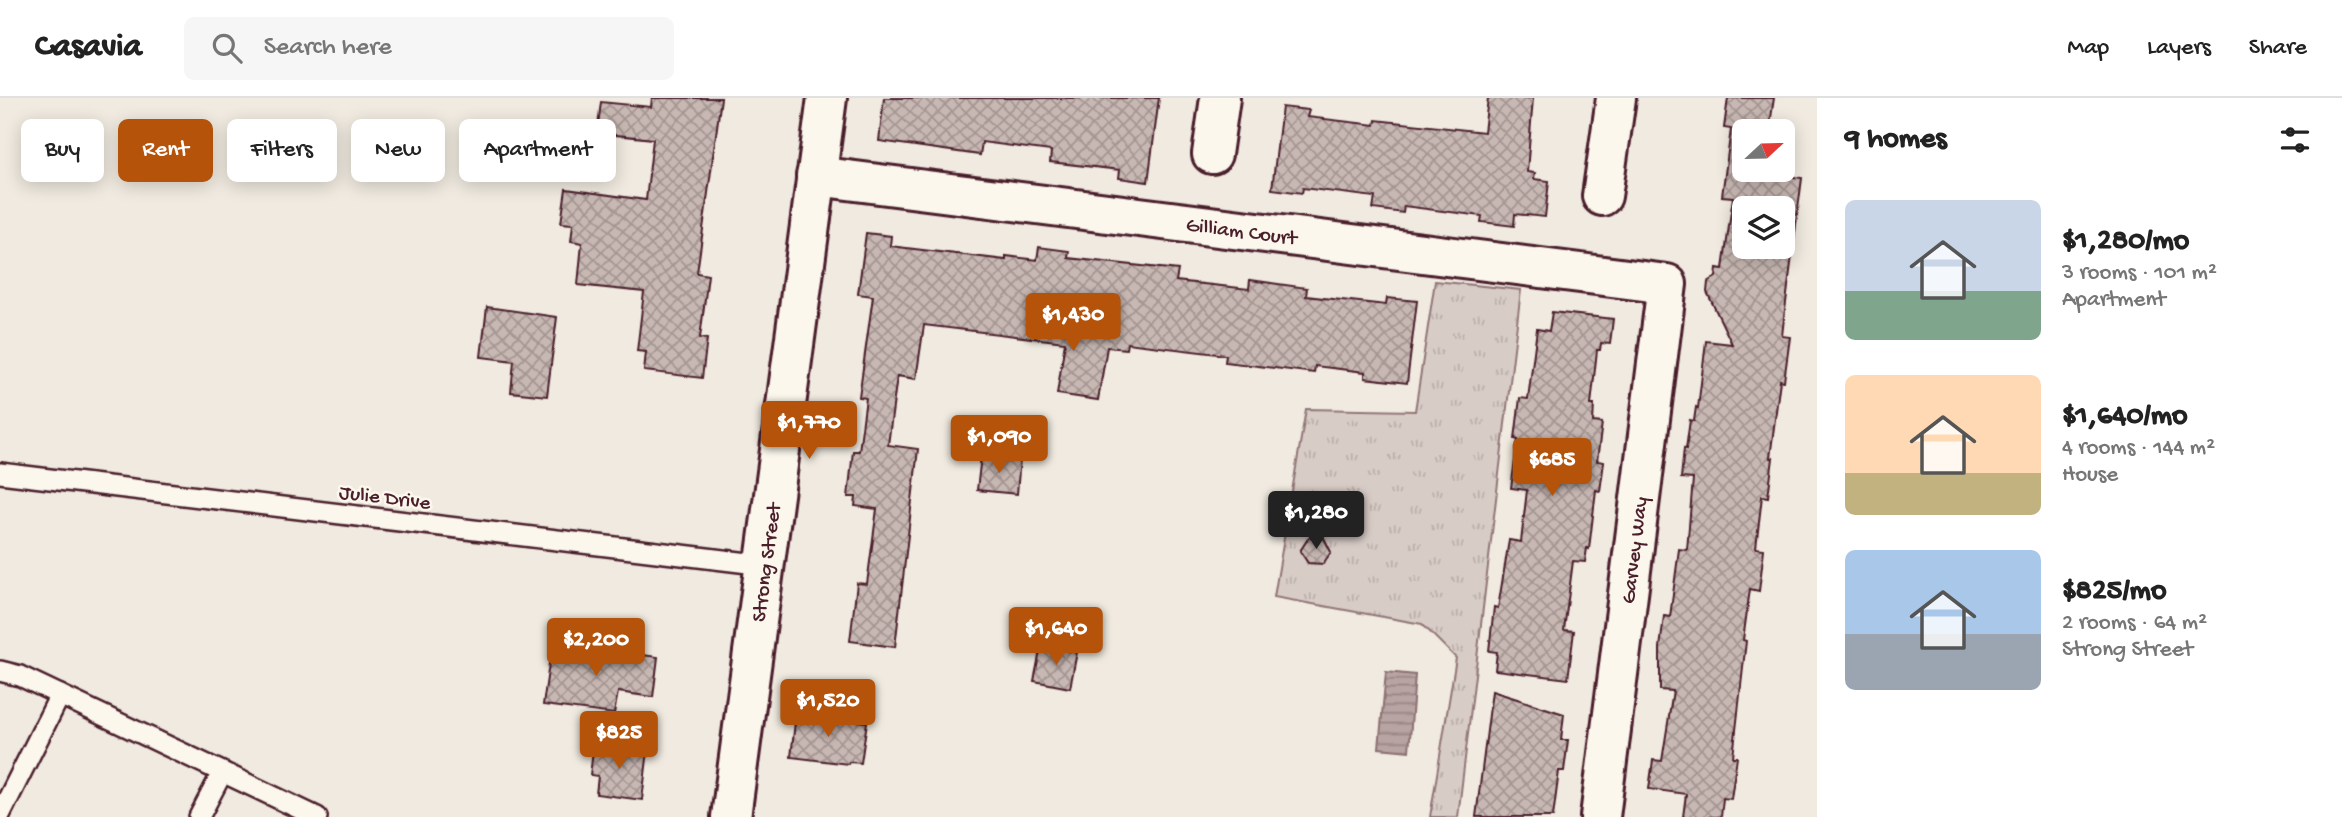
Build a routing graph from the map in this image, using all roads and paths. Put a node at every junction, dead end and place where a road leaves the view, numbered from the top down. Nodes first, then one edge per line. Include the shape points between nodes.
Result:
1 (827, 98) edge
2 (1220, 98) edge
3 (1616, 98) edge
4 (1212, 154) dead end
5 (816, 176) junction
6 (1602, 196) dead end
7 (1667, 284) joint
8 (0, 473) edge
9 (765, 565) junction
10 (0, 671) edge
11 (60, 695) junction
12 (222, 773) junction
13 (0, 815) edge
14 (200, 817) edge
15 (317, 817) edge
16 (731, 817) edge
17 (1600, 817) edge

1 - 5 street, Strong Street
2 - 4 street
3 - 6 street
5 - 7 street, Gilliam Court
5 - 9 street, Strong Street
7 - 17 street, Garvey Way
8 - 9 lane, Julie Drive
9 - 16 street, Strong Street
10 - 11 lane
11 - 12 lane
11 - 13 lane
12 - 14 lane
12 - 15 lane

